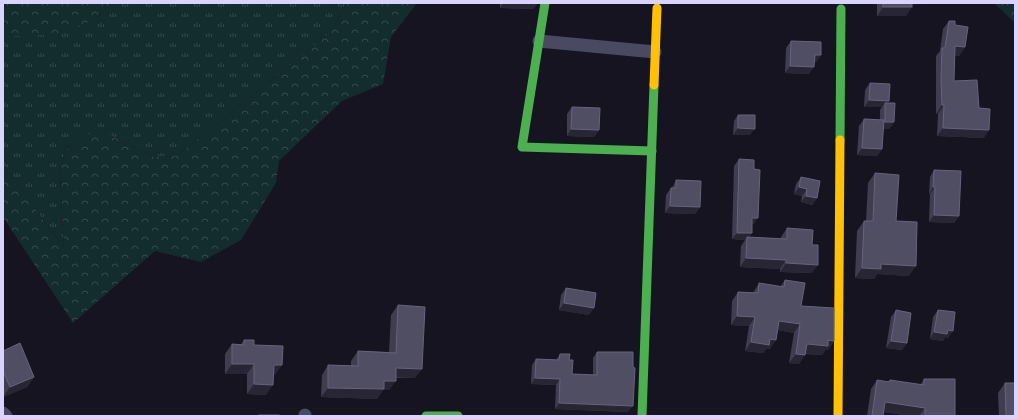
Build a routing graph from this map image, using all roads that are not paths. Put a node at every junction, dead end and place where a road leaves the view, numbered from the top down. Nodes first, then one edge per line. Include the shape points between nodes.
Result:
1 (545, 3) edge
2 (657, 8) dead end
3 (840, 9) dead end
4 (539, 41) junction
5 (656, 52) junction
6 (652, 151) junction
7 (3, 413) edge
8 (6, 416) edge
9 (426, 416) edge
10 (458, 416) edge
11 (642, 416) edge
12 (838, 416) edge

1 - 4 street
2 - 5 street
3 - 12 street
4 - 5 street
4 - 6 street via 522,147
5 - 6 street
6 - 11 street
7 - 8 street
9 - 10 street

